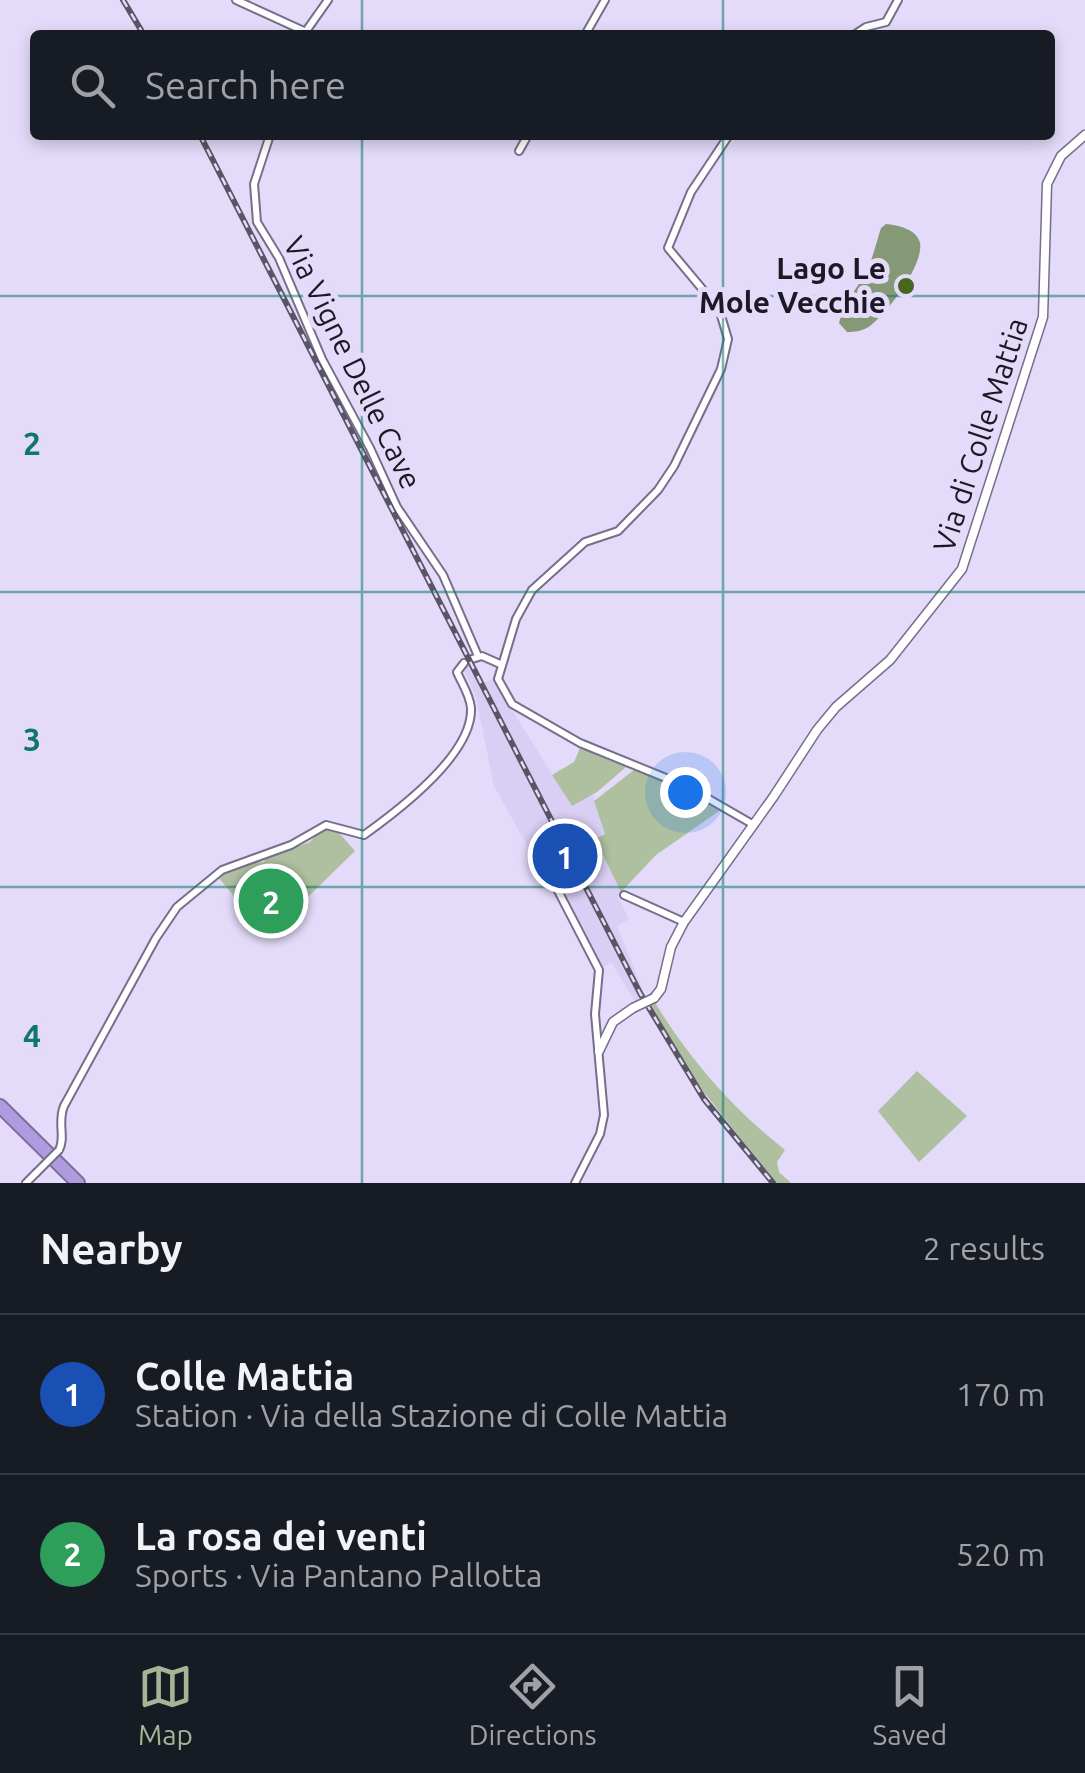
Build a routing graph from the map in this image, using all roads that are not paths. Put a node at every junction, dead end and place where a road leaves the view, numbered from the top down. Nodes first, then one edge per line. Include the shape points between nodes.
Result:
1 (236, 0) edge
2 (328, 0) edge
3 (605, 0) edge
4 (898, 0) edge
5 (299, 30) edge
6 (307, 30) edge
7 (588, 30) edge
8 (862, 30) edge
9 (1085, 134) edge
10 (268, 140) edge
11 (525, 140) edge
12 (725, 140) edge
13 (520, 150) dead end
14 (472, 659) junction
15 (500, 664) junction
16 (754, 824) junction
17 (540, 856) dead end
18 (624, 895) dead end
19 (684, 922) junction
20 (599, 1051) junction
21 (0, 1106) edge
22 (0, 1117) edge
23 (26, 1183) edge
24 (67, 1183) edge
25 (78, 1183) edge
26 (575, 1183) edge

1 - 5 street
2 - 6 street
3 - 7 street
4 - 8 street via 886,22
9 - 16 street, Via di Colle Mattia via 1062,154 1047,184 1043,317 962,569 890,660 824,720
10 - 14 street, Via Vigne Delle Cave via 253,187 256,220 394,502 441,572
11 - 13 street
12 - 15 street via 685,203 668,250 718,306 728,339 720,368 664,482 620,529 586,541 540,580
14 - 15 street
14 - 23 street, Via Vigne Delle Cave, bridge via 457,672 470,700 470,724 426,784 364,835 326,825 291,846 220,871 175,909 66,1104 59,1150
15 - 16 street via 498,682 514,705 585,746 690,788
16 - 19 street, Via di Colle Mattia
17 - 20 street via 598,966
18 - 19 street
19 - 20 street, Via di Colle Mattia, bridge via 661,989 612,1024
20 - 26 street via 604,1118
21 - 25 highway
22 - 24 highway

